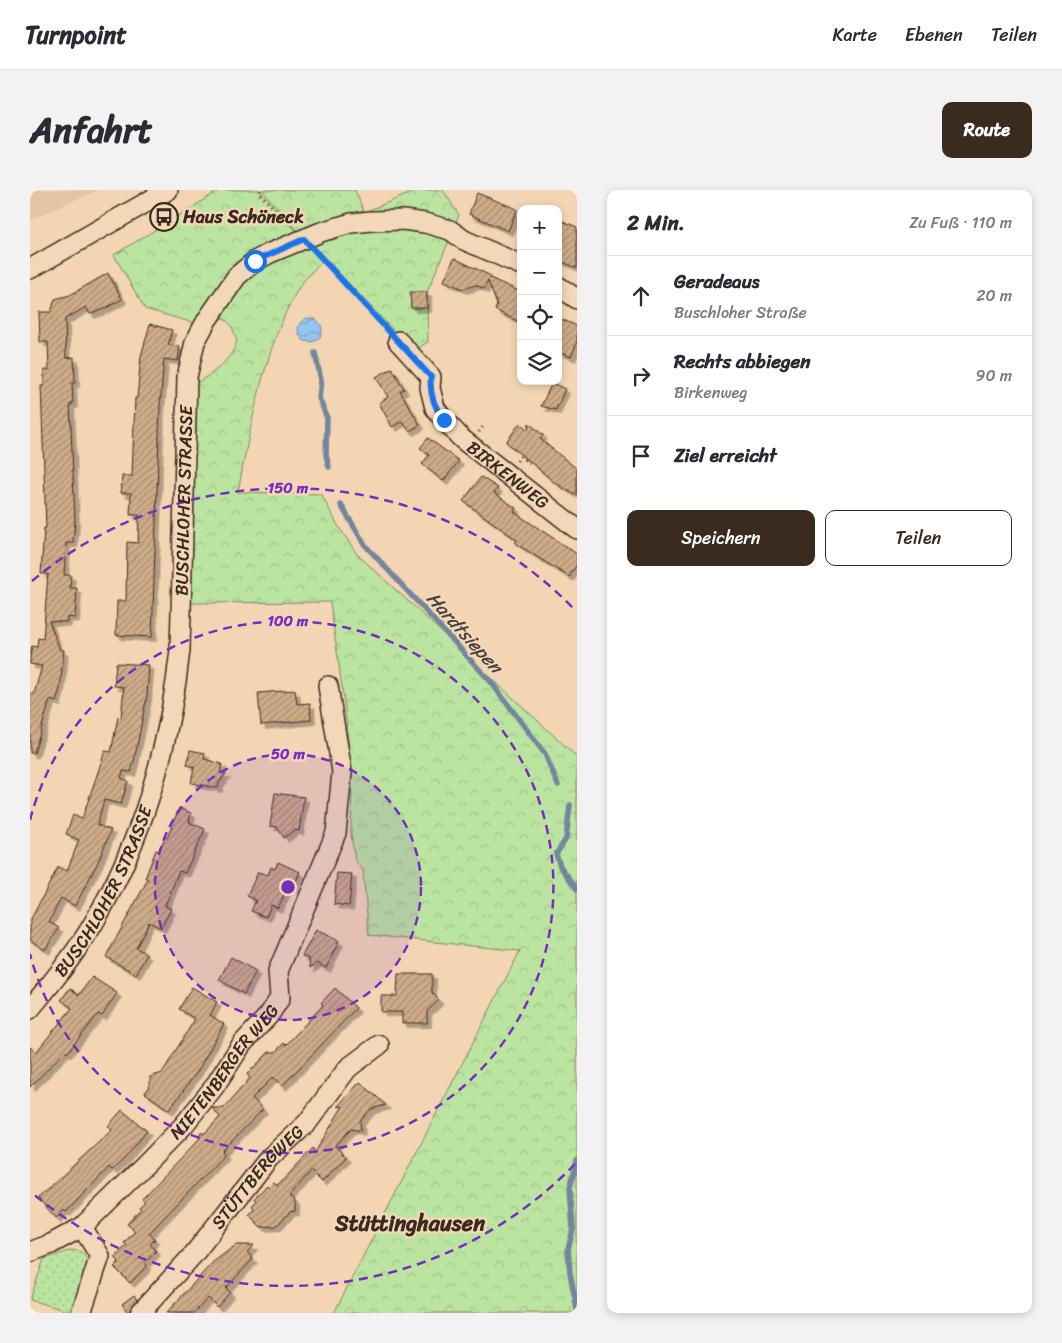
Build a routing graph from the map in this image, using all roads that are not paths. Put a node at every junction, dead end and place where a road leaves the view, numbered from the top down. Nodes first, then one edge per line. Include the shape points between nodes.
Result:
1 (168, 190) edge
2 (517, 263) edge
3 (30, 269) edge
4 (562, 289) edge
5 (577, 299) edge
6 (398, 341) road end
7 (577, 529) edge
8 (328, 686) dead end
9 (30, 1009) edge
10 (379, 1046) dead end
11 (82, 1227) junction
12 (30, 1252) edge
13 (81, 1313) edge
14 (140, 1313) edge

1 - 3 street
2 - 9 street, BUSCHLOHER STRASSE via 464,240 450,230 403,220 351,223 255,261 237,276 207,320 195,342 187,377 180,650 175,694 148,802 133,844 93,924
4 - 5 street
6 - 7 street, BIRKENWEG via 431,377 435,408 462,439
8 - 11 street, NIETENBERGER WEG via 342,772 337,825 278,971 280,998 182,1126
10 - 14 street, STÜTTBERGWEG via 348,1068 307,1123 269,1158 193,1255
11 - 12 street, NIETENBERGER WEG
11 - 13 street via 100,1256

